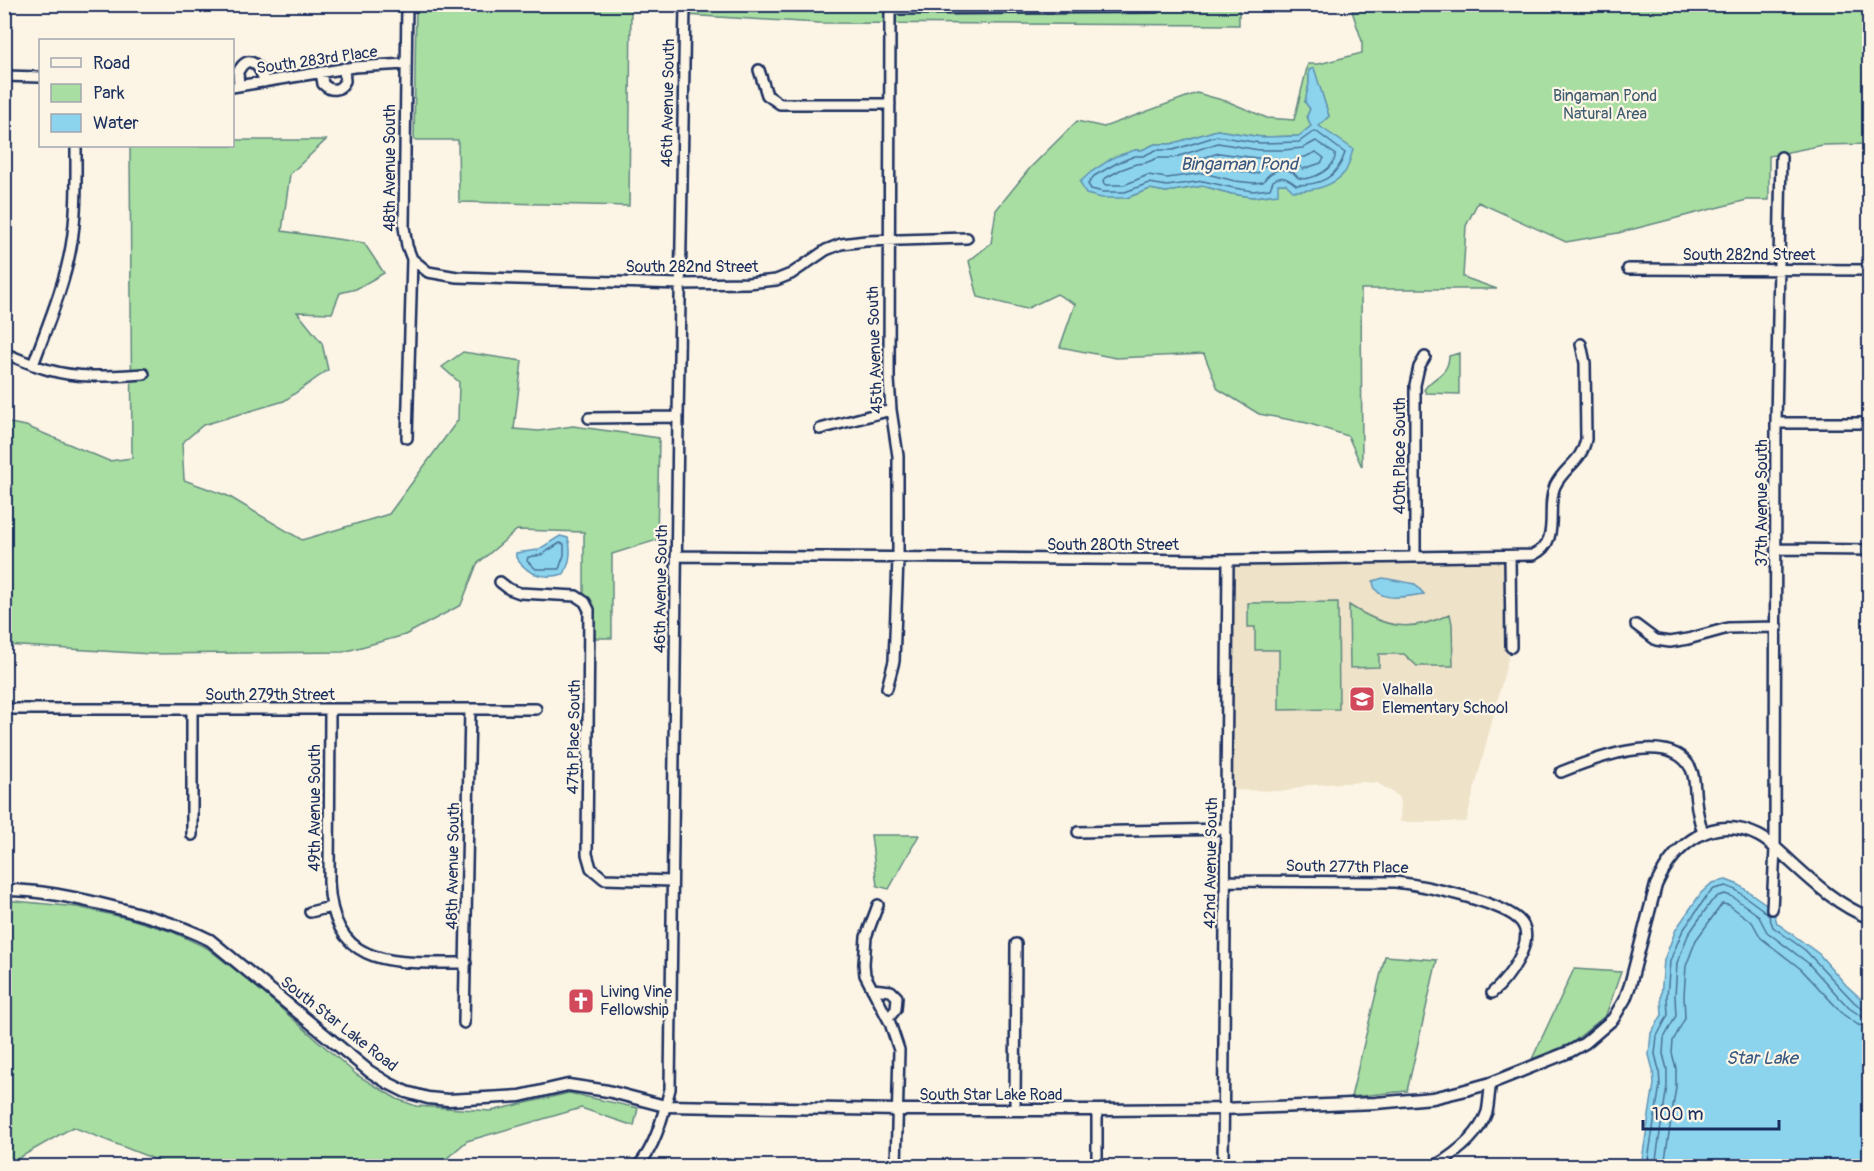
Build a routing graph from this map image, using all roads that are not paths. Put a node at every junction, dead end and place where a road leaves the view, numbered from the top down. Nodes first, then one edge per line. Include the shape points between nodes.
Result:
1 (406, 4) edge
2 (685, 5) edge
3 (1288, 5) edge
4 (1273, 6) dead end
5 (1156, 7) dead end
6 (406, 64) junction
7 (344, 68) junction
8 (759, 69) dead end
9 (321, 72) junction
10 (4, 76) edge
11 (39, 77) edge
12 (264, 82) junction
13 (236, 87) edge
14 (890, 104) junction
15 (76, 147) edge
16 (1781, 157) dead end
17 (967, 238) dead end
18 (888, 240) junction
19 (412, 259) junction
20 (1628, 269) dead end
21 (1780, 270) junction
22 (1869, 270) edge
23 (680, 284) junction
24 (1581, 344) dead end
25 (4, 353) edge
26 (1425, 357) dead end
27 (33, 365) junction
28 (144, 374) dead end
29 (891, 410) junction
30 (678, 417) junction
31 (589, 418) dead end
32 (1776, 423) junction
33 (1869, 423) edge
34 (820, 429) dead end
35 (407, 438) dead end
36 (1777, 549) junction
37 (1869, 550) edge
38 (676, 556) junction
39 (1510, 556) junction
40 (1415, 557) junction
41 (898, 559) junction
42 (1227, 560) junction
43 (500, 582) dead end
44 (1636, 626) dead end
45 (1777, 627) junction
46 (1511, 647) dead end
47 (887, 688) dead end
48 (4, 709) edge
49 (470, 709) junction
50 (536, 709) dead end
51 (192, 710) junction
52 (330, 710) junction
53 (1562, 772) dead end
54 (1226, 829) junction
55 (1078, 831) dead end
56 (1702, 833) junction
57 (192, 835) dead end
58 (1775, 848) junction
59 (672, 881) junction
60 (1226, 881) junction
61 (4, 890) edge
62 (878, 905) dead end
63 (331, 907) junction
64 (1772, 909) dead end
65 (310, 912) dead end
66 (1869, 918) edge
67 (1016, 944) dead end
68 (466, 963) junction
69 (872, 989) junction
70 (1492, 993) dead end
71 (888, 1019) junction
72 (464, 1023) dead end
73 (1491, 1083) junction
74 (665, 1106) junction
75 (1015, 1109) junction
76 (1222, 1109) junction
77 (898, 1110) junction
78 (1097, 1110) junction
79 (638, 1167) edge
80 (896, 1167) edge
81 (1097, 1167) edge
82 (1222, 1167) edge
83 (1435, 1167) edge

1 - 6 street, 48th Avenue South
2 - 23 street, 46th Avenue South
3 - 4 street
5 - 14 street, 45th Avenue South via 890,9
6 - 7 street, South 283rd Place
6 - 19 street, 48th Avenue South via 404,227
7 - 9 street, South 283rd Place
7 - 9 street via 345,81 335,90 323,84
8 - 14 street via 767,95 780,104
9 - 12 street, South 283rd Place
10 - 11 street
12 - 13 street, South 283rd Place
12 - 13 street via 260,68 248,63 238,72
14 - 18 street, 45th Avenue South
15 - 27 street via 75,211 69,256
16 - 21 street, 37th Avenue South
17 - 18 street, South 282nd Street
18 - 23 street, South 282nd Street via 841,244 776,279
18 - 29 street, 45th Avenue South
19 - 23 street, South 282nd Street via 428,272 449,277
19 - 35 street, 48th Avenue South
20 - 21 street, South 282nd Street
21 - 22 street, South 282nd Street
21 - 32 street, 37th Avenue South
23 - 30 street, 46th Avenue South
24 - 39 street, South 280th Street via 1585,363 1584,449 1555,486 1551,533 1546,545 1533,555
25 - 27 street
26 - 40 street, 40th Place South via 1415,385
27 - 28 street via 94,377
29 - 34 street
29 - 41 street, 45th Avenue South via 898,456
30 - 31 street
30 - 38 street, 46th Avenue South
32 - 33 street
32 - 36 street, 37th Avenue South
36 - 37 street
36 - 45 street, 37th Avenue South
38 - 41 street, South 280th Street
38 - 59 street, 46th Avenue South
39 - 40 street, South 280th Street
39 - 46 street
40 - 42 street, South 280th Street
41 - 42 street, South 280th Street
41 - 47 street, 45th Avenue South via 894,661
42 - 54 street, 42nd Avenue South
43 - 59 street, 47th Place South via 520,594 576,596 585,602 590,617 587,855 593,872 604,879
44 - 45 street via 1656,640 1670,642 1728,628
45 - 58 street, 37th Avenue South
48 - 51 street, South 279th Street
49 - 50 street, South 279th Street
49 - 52 street, South 279th Street
49 - 68 street, 48th Avenue South
51 - 52 street, South 279th Street
51 - 57 street
52 - 63 street, 49th Avenue South
53 - 56 street via 1624,751 1672,754 1686,762 1693,775
54 - 55 street
54 - 60 street, 42nd Avenue South
56 - 58 street via 1744,831 1760,836
56 - 73 street, South Star Lake Road via 1674,853 1660,875 1630,985 1613,1019 1569,1052
58 - 64 street, 37th Avenue South
58 - 66 street via 1827,894
59 - 74 street, 46th Avenue South via 670,1089
60 - 70 street, South 277th Place via 1395,882 1423,885 1496,907 1520,920 1526,937 1503,982
60 - 76 street, 42nd Avenue South
61 - 74 street, South Star Lake Road via 32,890 153,916 210,940 369,1071 406,1092 438,1099 491,1098 568,1085 608,1090
62 - 69 street via 864,950 865,975
63 - 65 street
63 - 68 street, 49th Avenue South via 346,938 364,952 386,960
67 - 75 street
68 - 72 street, 48th Avenue South
69 - 71 street
69 - 71 street via 891,991 897,997 896,1009
71 - 77 street via 899,1050
73 - 76 street, South Star Lake Road via 1433,1098
73 - 83 street via 1486,1112 1478,1127
74 - 77 street, South Star Lake Road
74 - 79 street, 46th Avenue South via 648,1152
75 - 77 street, South Star Lake Road
75 - 78 street, South Star Lake Road
76 - 78 street, South Star Lake Road
76 - 82 street, 42nd Avenue South
77 - 80 street
78 - 81 street

